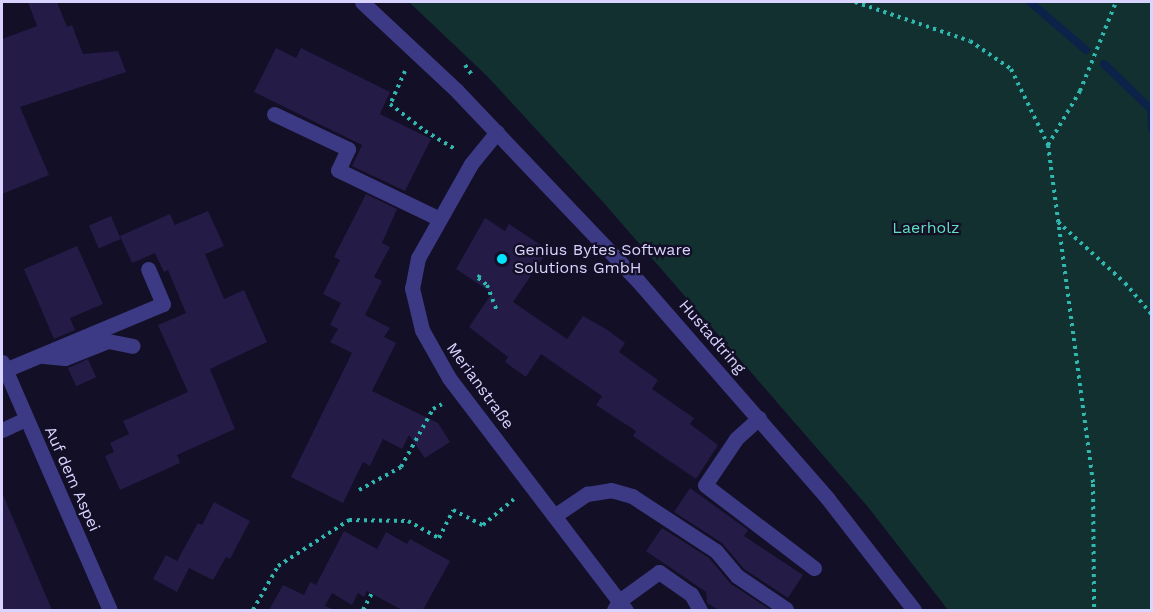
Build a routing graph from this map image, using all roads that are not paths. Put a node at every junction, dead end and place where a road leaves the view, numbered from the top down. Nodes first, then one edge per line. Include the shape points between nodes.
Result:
1 (362, 2) edge
2 (274, 114) dead end
3 (497, 132) junction
4 (440, 219) junction
5 (148, 269) dead end
6 (133, 346) dead end
7 (40, 356) junction
8 (3, 366) edge
9 (759, 418) junction
10 (26, 419) junction
11 (2, 430) edge
12 (554, 516) junction
13 (814, 568) dead end
14 (620, 607) edge
15 (786, 609) dead end
16 (110, 610) edge
17 (700, 610) edge
18 (914, 610) edge

1 - 3 street, Hustadtring
2 - 4 street via 348,149 338,170
3 - 4 street, Merianstraße via 471,164
3 - 9 street, Hustadtring via 638,281
4 - 12 street, Merianstraße via 418,258 412,288 422,330 460,393
5 - 7 street via 163,304
6 - 7 street via 108,341 64,358
7 - 8 street
8 - 10 street, Auf dem Aspei
9 - 13 street via 736,439 705,486
9 - 18 street, Hustadtring
10 - 11 street
10 - 16 street, Auf dem Aspei
12 - 14 street, Merianstraße
12 - 15 street via 587,494 610,490 632,496 716,551 737,576
14 - 17 street via 659,572 691,594

